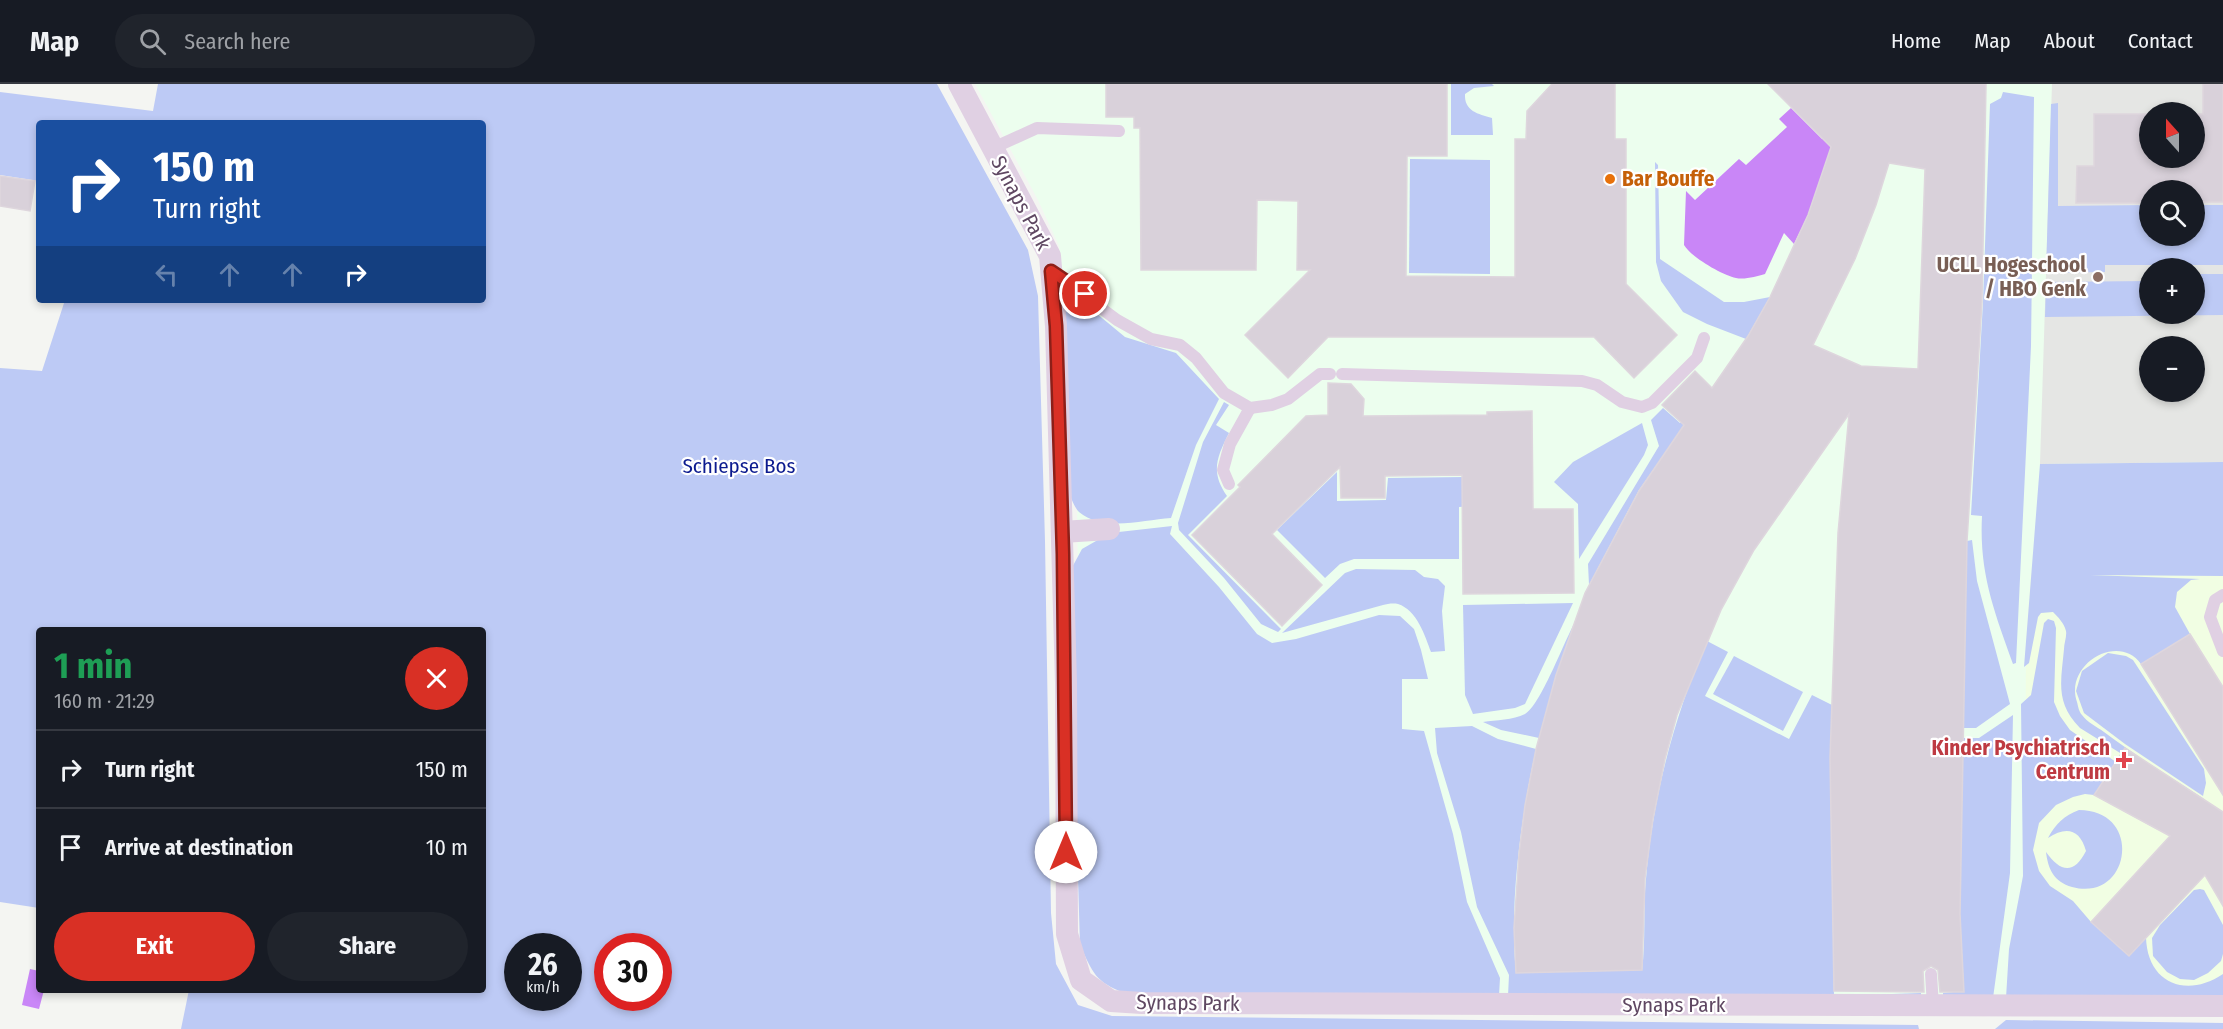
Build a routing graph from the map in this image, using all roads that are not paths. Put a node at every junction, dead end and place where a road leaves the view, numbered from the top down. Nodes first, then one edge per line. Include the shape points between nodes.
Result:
1 (959, 84) edge
2 (1119, 131) dead end
3 (993, 148) junction
4 (1051, 271) junction
5 (1704, 338) dead end
6 (1250, 408) junction
7 (1229, 484) dead end
8 (1109, 529) dead end
9 (1062, 532) junction
10 (2223, 595) edge
11 (2223, 651) edge
12 (1930, 974) dead end
13 (1933, 1006) junction
14 (2223, 1006) edge

1 - 3 street, Synaps Park
2 - 3 lane via 1037,128
3 - 4 street, Synaps Park via 1050,256
4 - 6 lane via 1151,339 1180,345 1196,358 1224,393
4 - 9 street, Synaps Park
5 - 6 lane via 1697,358 1652,403 1642,407 1622,402 1597,385 1582,381 1320,374 1288,399
6 - 7 lane via 1230,444 1223,470
8 - 9 street
9 - 13 street, Synaps Park via 1067,933 1081,980 1111,1001
10 - 11 lane via 2215,600 2210,617
12 - 13 lane
13 - 14 street, Synaps Park

